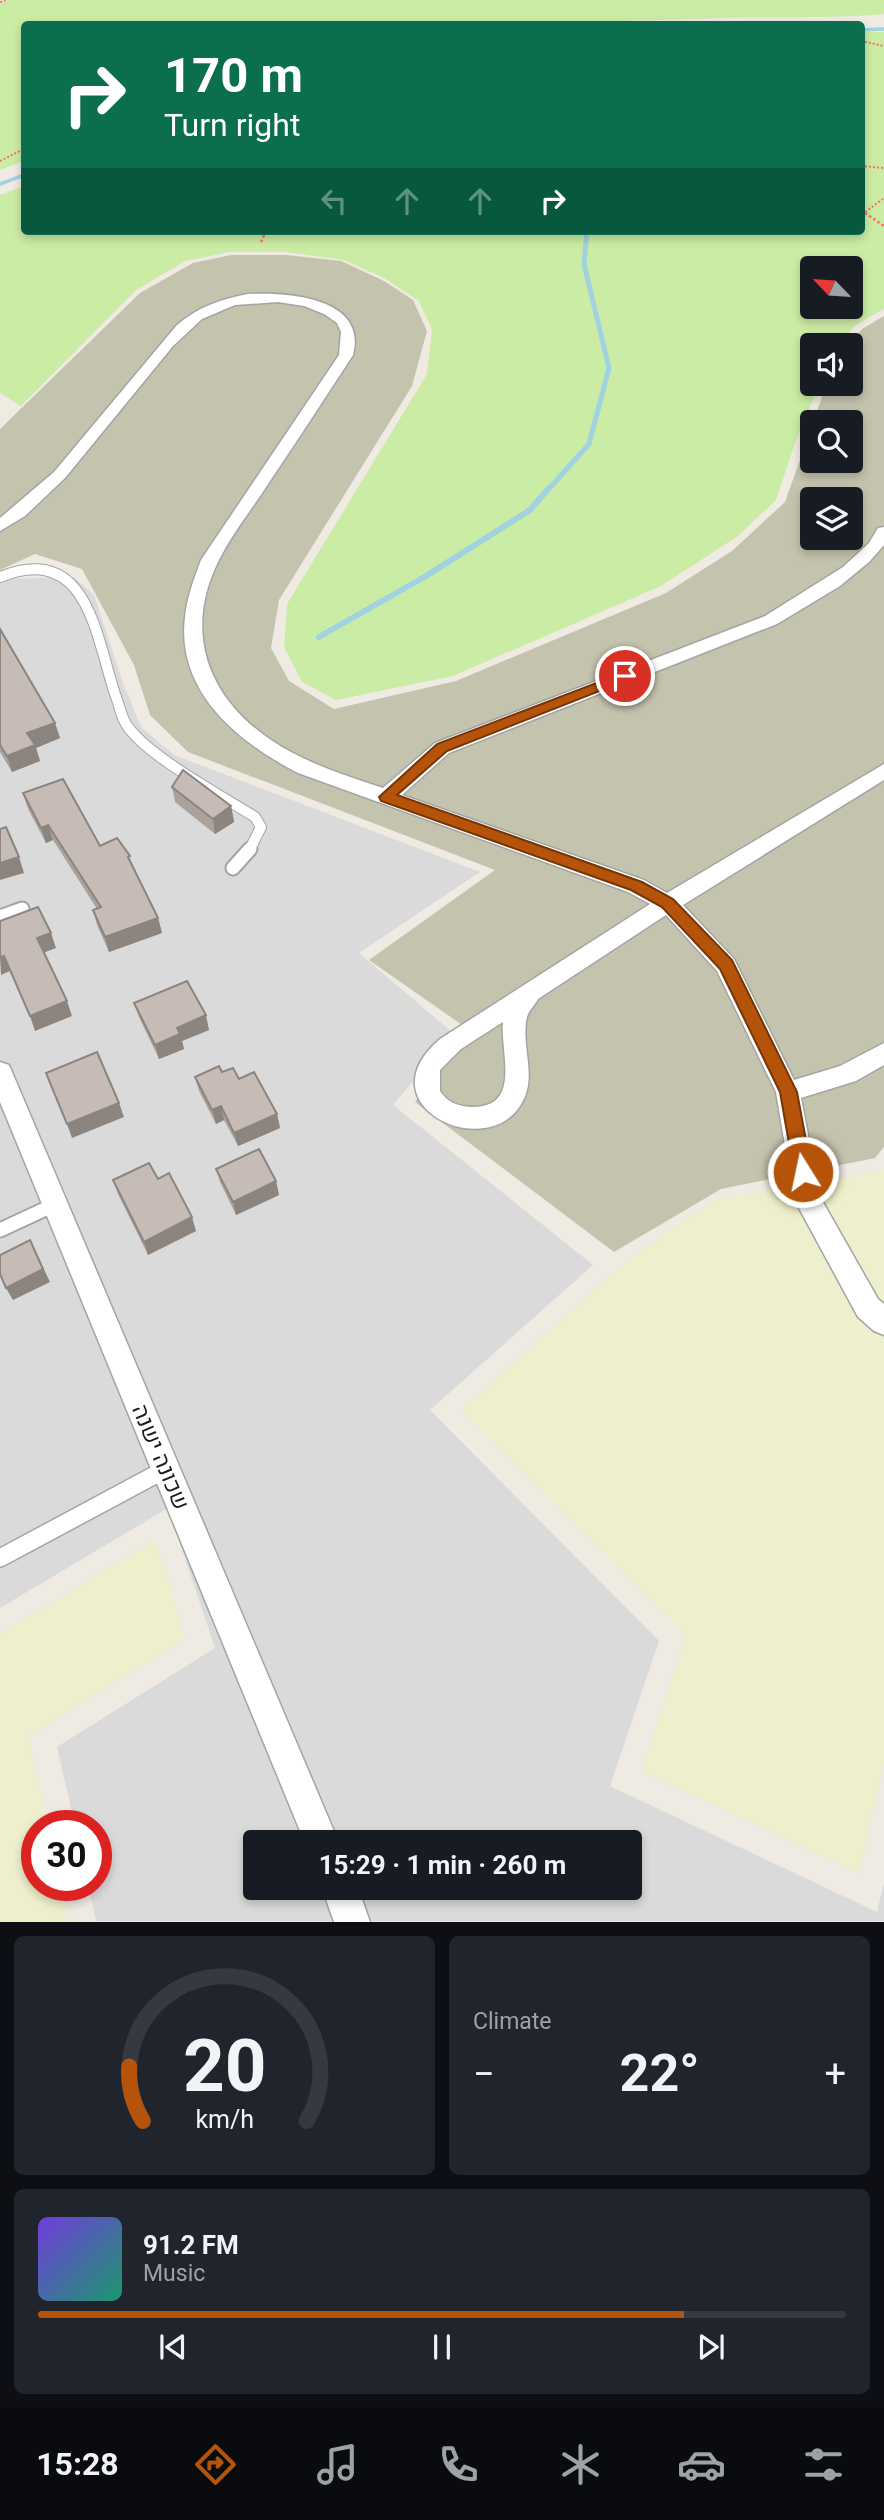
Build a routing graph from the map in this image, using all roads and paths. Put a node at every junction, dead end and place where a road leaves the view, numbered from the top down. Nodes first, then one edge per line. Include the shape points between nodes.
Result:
1 (6, 0) edge
2 (0, 2) edge
3 (865, 42) edge
4 (884, 46) edge
5 (21, 150) edge
6 (0, 161) edge
7 (865, 166) edge
8 (884, 168) edge
9 (884, 198) edge
10 (865, 212) edge
11 (865, 214) edge
12 (884, 226) edge
13 (264, 235) edge
14 (261, 242) dead end
15 (0, 526) edge
16 (884, 532) edge
17 (0, 577) edge
18 (884, 771) edge
19 (386, 797) junction
20 (233, 867) dead end
21 (668, 903) junction
22 (22, 909) dead end
23 (0, 916) edge
24 (528, 996) junction
25 (884, 1053) edge
26 (0, 1072) edge
27 (788, 1092) junction
28 (55, 1204) junction
29 (0, 1230) edge
30 (884, 1322) edge
31 (166, 1469) junction
32 (0, 1559) edge
33 (318, 1830) edge
34 (344, 1900) edge
35 (352, 1922) edge

1 - 2 path
3 - 4 path
5 - 6 path
7 - 8 path
9 - 10 path
11 - 12 path
13 - 14 path
15 - 19 street via 54,480 172,338 204,311 223,303 279,298 304,301 342,318 350,341 346,355 210,560 192,629 197,662 212,696 235,725 271,753
16 - 19 street via 848,570 771,620 442,748
17 - 20 lane via 36,566 77,586 125,723 133,734 255,817 261,827 253,846
18 - 21 street
19 - 21 street via 636,886
21 - 24 street
21 - 27 street via 726,965
22 - 23 lane
24 - 24 street via 453,1042 430,1066 425,1081 445,1111 469,1119 486,1118 510,1103 519,1079 514,1019
25 - 27 street via 847,1074
26 - 28 street, שכונה ישנה
27 - 30 street via 807,1199 868,1308
28 - 29 lane
28 - 31 street, שכונה ישנה
31 - 32 lane
31 - 33 street, שכונה ישנה
34 - 35 street

